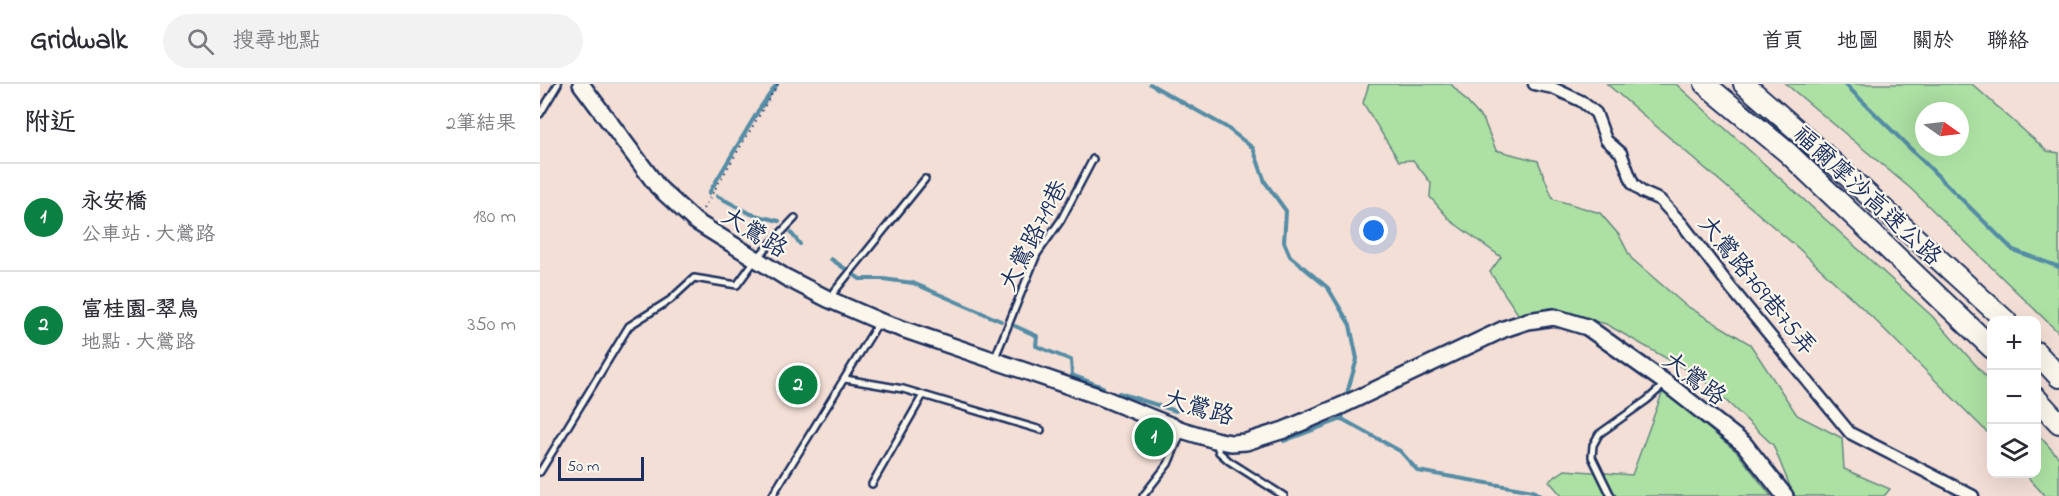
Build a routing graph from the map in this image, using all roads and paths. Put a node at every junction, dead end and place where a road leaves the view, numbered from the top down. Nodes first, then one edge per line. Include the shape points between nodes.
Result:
1 (558, 84) edge
2 (581, 84) edge
3 (778, 84) edge
4 (1534, 84) edge
5 (1705, 84) edge
6 (1744, 84) edge
7 (540, 114) edge
8 (1093, 159) dead end
9 (925, 178) dead end
10 (795, 218) dead end
11 (695, 221) junction
12 (756, 259) junction
13 (828, 299) junction
14 (2001, 316) edge
15 (879, 321) junction
16 (1987, 343) edge
17 (2041, 357) edge
18 (994, 361) junction
19 (2059, 377) edge
20 (845, 379) junction
21 (1666, 383) junction
22 (922, 395) junction
23 (2041, 403) edge
24 (2059, 423) edge
25 (1041, 430) dead end
26 (1182, 430) junction
27 (1215, 440) junction
28 (540, 472) edge
29 (872, 484) dead end
30 (772, 496) edge
31 (1143, 496) edge
32 (1284, 496) edge
33 (1611, 496) edge
34 (1785, 496) edge
35 (1973, 496) edge

1 - 7 lane
2 - 11 street, 大鶯路 via 658,187
3 - 11 path
4 - 35 street, 大鶯路769巷75弄 via 1581,101 1596,113 1606,140 1621,153 1633,184 1660,200 1683,225 1850,433
5 - 16 highway, 福爾摩沙高速公路 via 1788,153
6 - 14 highway, 福爾摩沙高速公路
8 - 18 lane, 大鶯路719巷 via 1038,255
9 - 13 lane
10 - 12 lane
11 - 12 street, 大鶯路
12 - 13 street, 大鶯路
12 - 28 lane via 737,285 694,278 670,300 629,326
13 - 15 street, 大鶯路
15 - 18 street, 大鶯路
15 - 20 lane
17 - 19 highway
18 - 26 street, 大鶯路
20 - 22 lane
20 - 30 lane
21 - 27 street, 大鶯路 via 1587,327 1554,317 1504,329 1343,405 1260,439 1231,443
21 - 33 lane via 1599,434 1593,445 1592,457
21 - 34 street, 大鶯路 via 1744,444
22 - 25 lane
22 - 29 lane
23 - 24 highway
26 - 27 street, 大鶯路
26 - 31 lane via 1168,464
27 - 32 lane via 1219,452 1229,461

